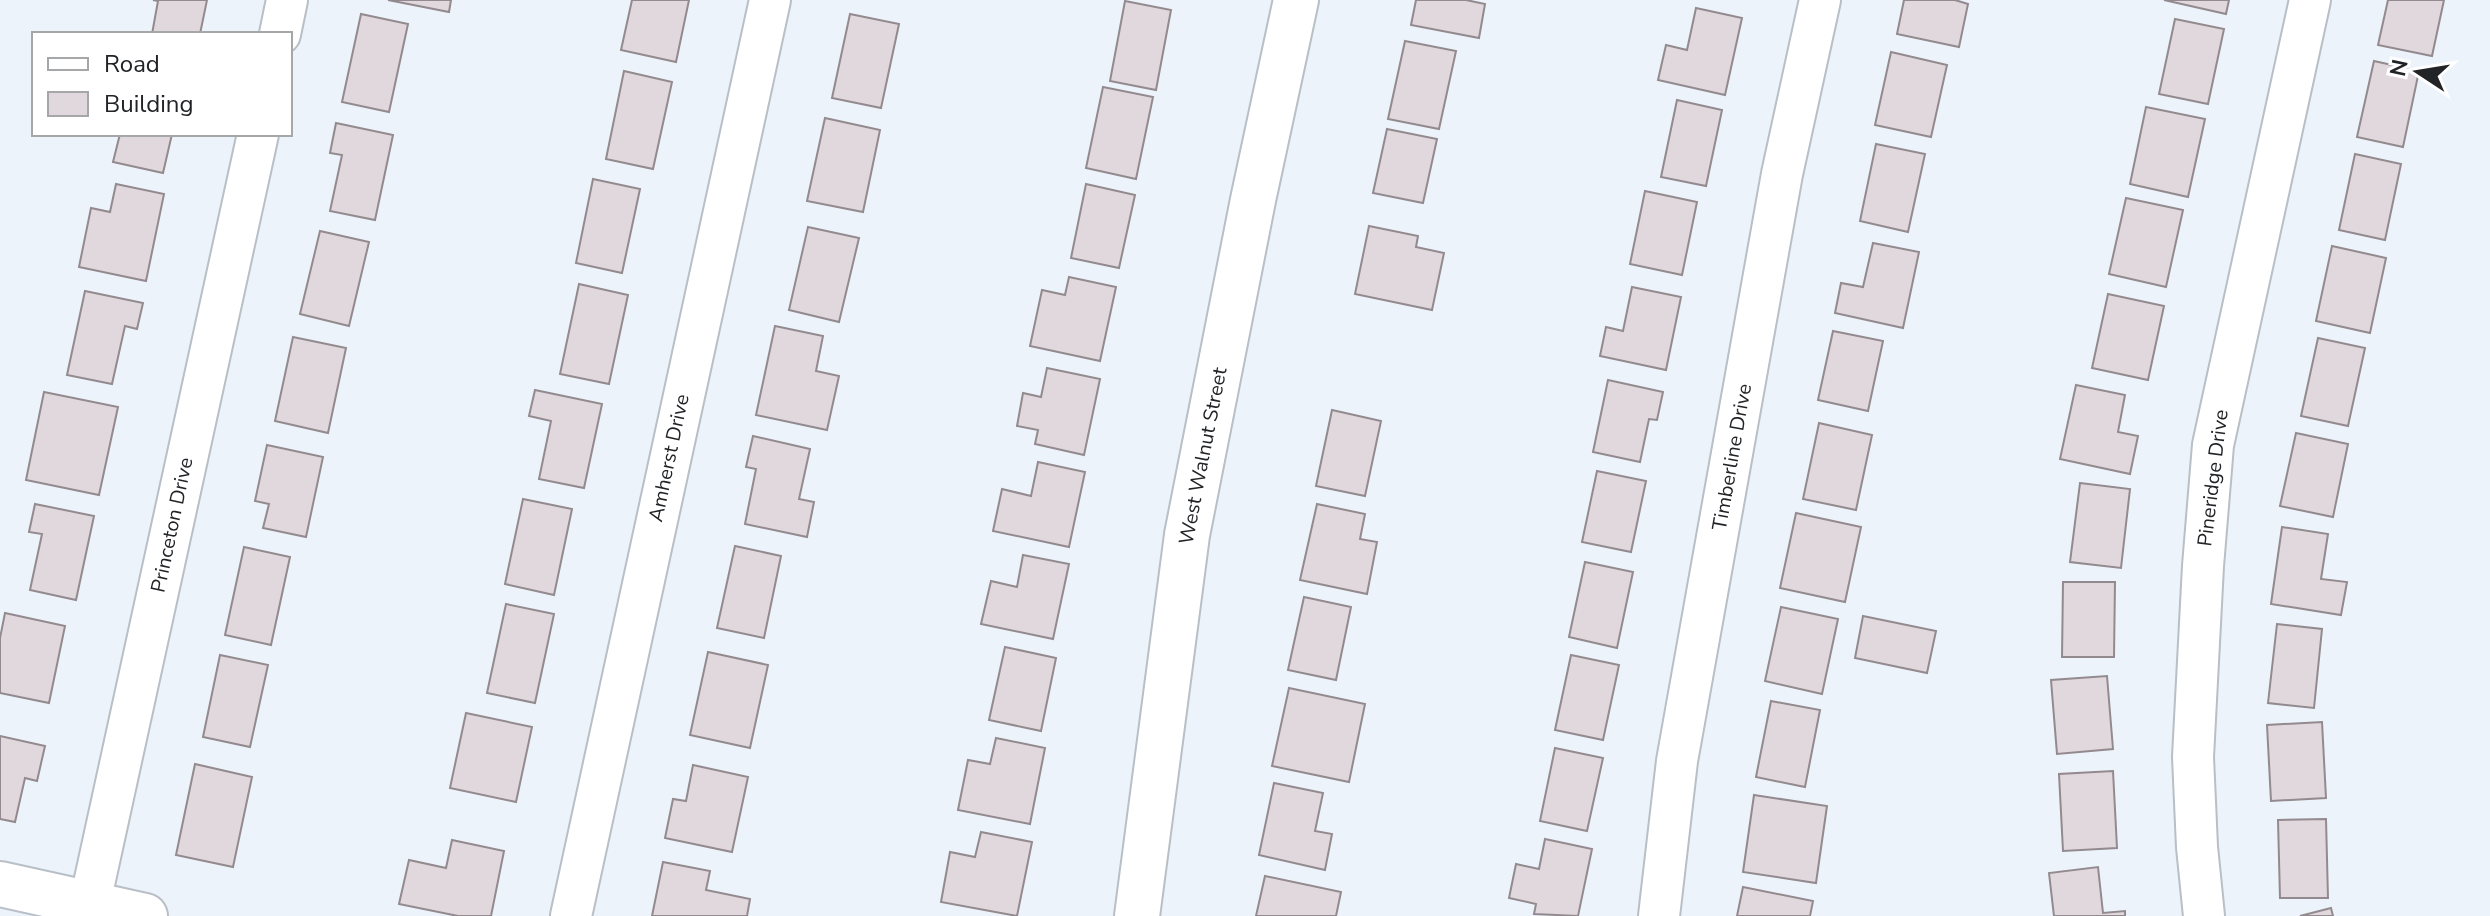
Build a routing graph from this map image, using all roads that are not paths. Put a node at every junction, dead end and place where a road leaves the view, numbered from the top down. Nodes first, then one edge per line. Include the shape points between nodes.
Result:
1 (287, 0) edge
2 (770, 0) edge
3 (1296, 0) edge
4 (1820, 0) edge
5 (2310, 0) edge
6 (280, 32) edge
7 (258, 136) edge
8 (0, 884) edge
9 (88, 910) edge
10 (145, 916) edge
11 (571, 916) edge
12 (1137, 916) edge
13 (1659, 916) edge
14 (2204, 916) edge

1 - 6 street
2 - 11 street, Amherst Drive
3 - 12 main road, West Walnut Street via 1187,535
4 - 13 street, Timberline Drive via 1782,174 1677,761
5 - 14 street, Pineridge Drive via 2213,445 2193,757
7 - 9 street, Princeton Drive
8 - 9 main road
9 - 10 main road

